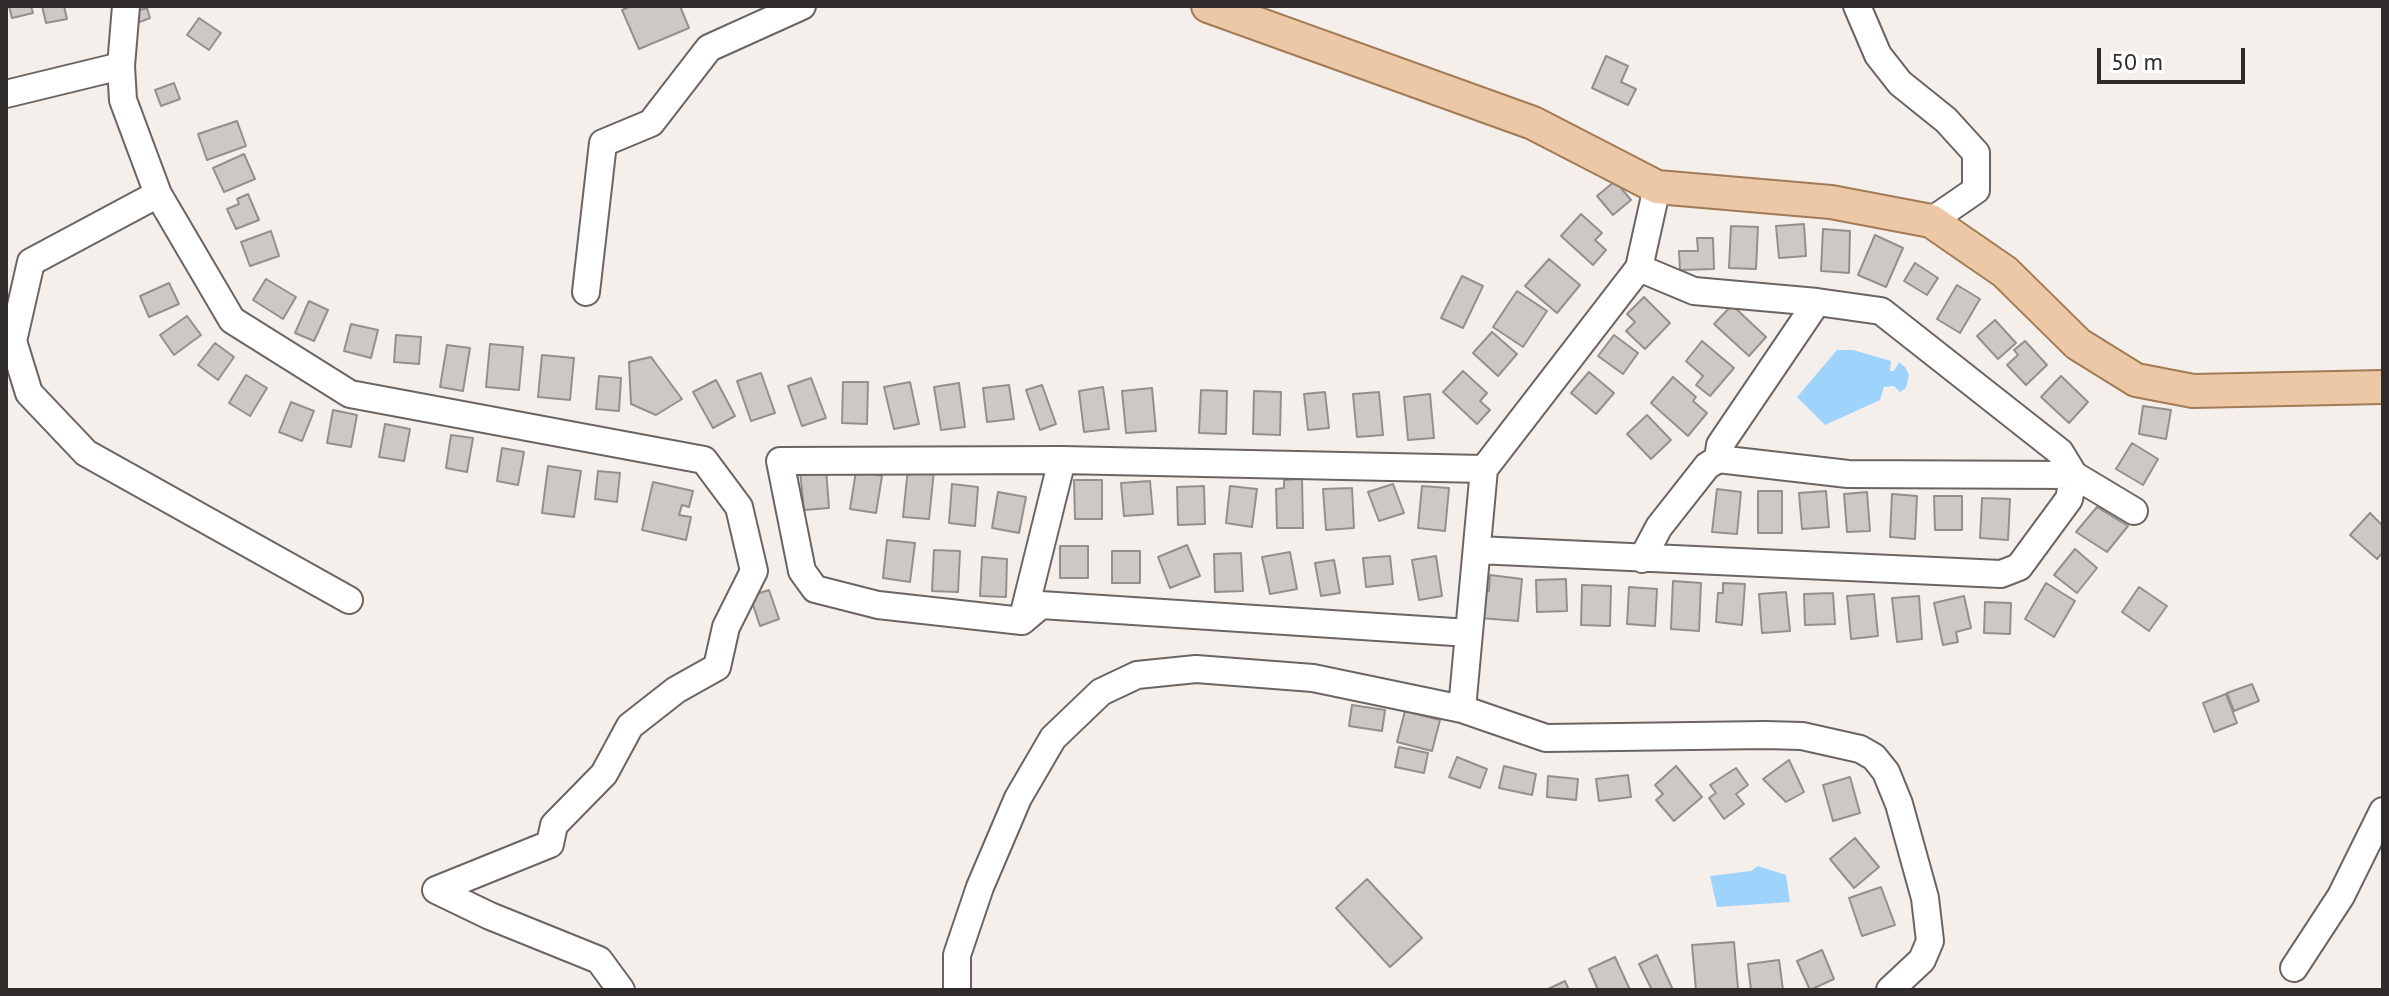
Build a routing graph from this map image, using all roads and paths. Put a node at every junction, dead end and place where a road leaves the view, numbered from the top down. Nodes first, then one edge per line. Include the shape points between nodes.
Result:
1 (126, 6) edge
2 (802, 6) edge
3 (1208, 6) edge
4 (1857, 6) edge
5 (121, 66) junction
6 (6, 94) edge
7 (1657, 187) junction
8 (158, 194) junction
9 (1931, 221) junction
10 (1639, 268) junction
11 (586, 292) dead end
12 (1817, 302) junction
13 (2383, 387) edge
14 (1718, 459) junction
15 (1062, 460) junction
16 (1484, 469) junction
17 (2074, 475) junction
18 (2134, 511) dead end
19 (1477, 550) junction
20 (1642, 559) junction
21 (349, 600) dead end
22 (1022, 621) junction
23 (1469, 633) junction
24 (1462, 709) junction
25 (2383, 811) edge
26 (2294, 968) dead end
27 (621, 990) edge
28 (957, 990) edge
29 (1890, 990) edge

1 - 5 street
2 - 11 street via 709,48 651,123 603,143
3 - 7 main road via 1533,123
4 - 9 street via 1878,55 1900,83 1976,153 1976,190
5 - 6 street
5 - 8 street via 123,100
7 - 9 main road via 1831,202
7 - 10 street
8 - 21 street via 31,262 13,341 29,393 86,453
8 - 27 street via 232,320 350,394 704,460 739,507 754,571 726,627 717,667 630,726 604,774 554,825 550,844 436,890 599,960
9 - 13 main road via 2005,272 2078,344 2136,380 2193,391
10 - 12 street via 1694,291
10 - 16 street
12 - 14 street via 1720,445
12 - 17 street via 1881,311 2060,452
14 - 17 street via 1848,474
14 - 20 street via 1659,527
15 - 16 street
15 - 22 street
15 - 22 street via 780,461 802,571 815,589 878,605
16 - 19 street
17 - 18 street
17 - 20 street via 2069,499 2019,567 2001,574
19 - 20 street
19 - 23 street
22 - 23 street via 1041,605
23 - 24 street
24 - 28 street via 1313,678 1196,669 1137,675 1101,692 1053,738 1018,798 957,955
24 - 29 street via 1546,738 1802,736 1874,757 1899,804 1925,898 1930,941 1922,960
25 - 26 street via 2341,896

